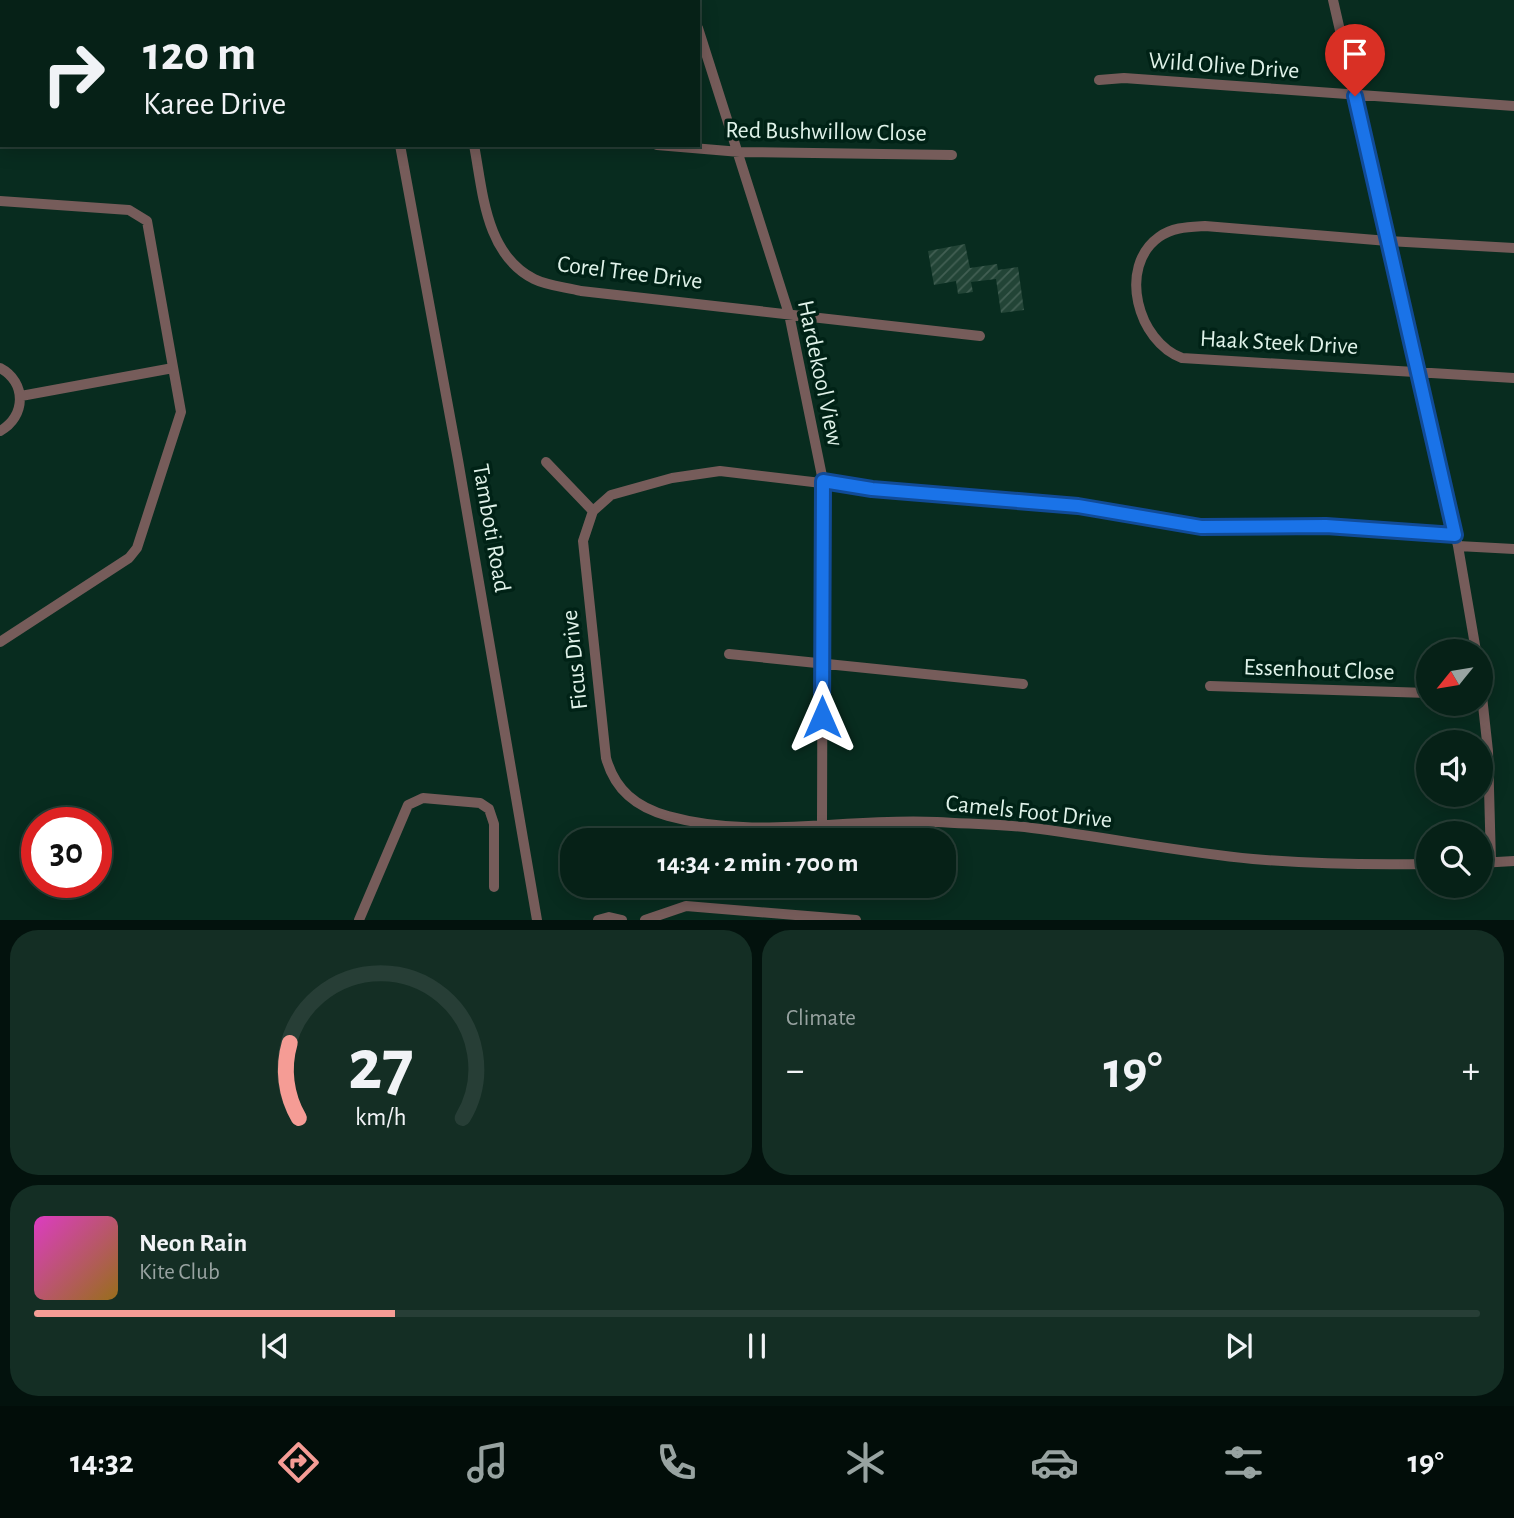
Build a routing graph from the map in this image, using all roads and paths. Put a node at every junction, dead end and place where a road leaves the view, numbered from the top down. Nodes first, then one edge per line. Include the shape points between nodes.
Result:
1 (1333, 0) edge
2 (700, 33) edge
3 (1099, 80) dead end
4 (1355, 96) junction
5 (1514, 106) edge
6 (400, 147) edge
7 (474, 147) edge
8 (681, 147) edge
9 (740, 152) junction
10 (952, 155) dead end
11 (0, 201) edge
12 (1388, 242) junction
13 (1514, 248) edge
14 (789, 314) junction
15 (979, 336) dead end
16 (0, 368) edge
17 (173, 368) junction
18 (1416, 370) junction
19 (1514, 378) edge
20 (21, 396) junction
21 (0, 431) edge
22 (546, 462) dead end
23 (823, 481) junction
24 (593, 511) junction
25 (1457, 541) junction
26 (1514, 549) edge
27 (1474, 639) edge
28 (0, 642) edge
29 (729, 654) dead end
30 (822, 664) junction
31 (1023, 684) dead end
32 (1210, 686) dead end
33 (1416, 693) edge
34 (1482, 716) edge
35 (630, 799) joint
36 (1485, 821) edge
37 (822, 824) junction
38 (1514, 861) edge
39 (1493, 862) edge
40 (1416, 864) edge
41 (494, 887) dead end
42 (805, 918) edge
43 (359, 919) edge
44 (537, 919) edge
45 (598, 919) edge
46 (622, 919) edge
47 (645, 919) edge
48 (856, 919) edge

1 - 4 street
2 - 9 street, Hardekool View
3 - 4 street, Wild Olive Drive via 1125,78
4 - 5 street, Wild Olive Drive
4 - 12 street
6 - 44 street, Tamboti Road
7 - 14 street, Corel Tree Drive via 499,248 533,278 581,290
8 - 9 street, Red Bushwillow Close
9 - 10 street, Red Bushwillow Close
9 - 14 street, Hardekool View
11 - 17 street via 129,210 147,221
12 - 13 street, Haak Steek Drive
12 - 18 street
12 - 18 street, Haak Steek Drive via 1180,227 1159,237 1146,253 1137,284 1139,306 1152,336 1182,358
14 - 15 street, Corel Tree Drive
14 - 23 street, Hardekool View
16 - 20 street via 12,377
17 - 20 street
17 - 28 street via 180,417 136,551
18 - 19 street, Haak Steek Drive
18 - 25 street
20 - 21 street via 15,418
22 - 24 street
23 - 24 street via 710,472 625,489
23 - 25 street via 1078,506 1201,527 1326,526
23 - 30 street, Hardekool View
24 - 35 street, Ficus Drive via 583,541 606,758 614,779
25 - 26 street
25 - 27 street
29 - 30 street
30 - 31 street
30 - 37 street, Hardekool View
32 - 33 street, Essenhout Close
34 - 36 street
35 - 37 street, Camels Foot Drive via 670,817 739,829
37 - 40 street, Camels Foot Drive via 933,822 1031,828 1252,859
38 - 39 street
41 - 43 street via 494,824 489,809 480,803 418,798 408,805
42 - 47 street via 686,906
42 - 48 street
45 - 46 street

